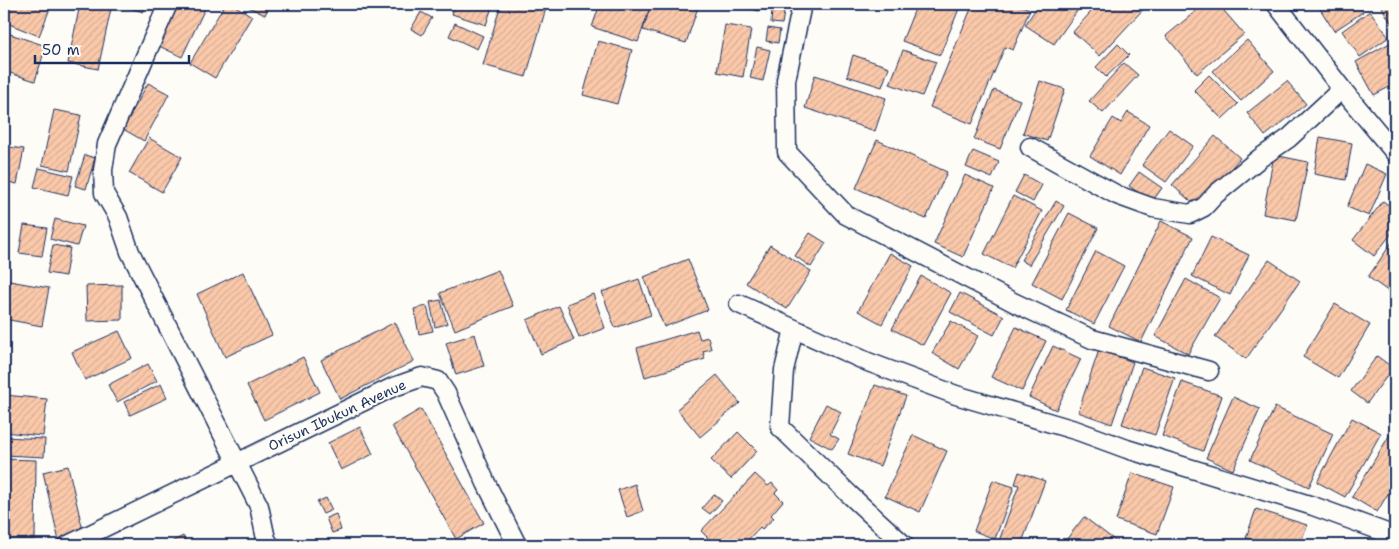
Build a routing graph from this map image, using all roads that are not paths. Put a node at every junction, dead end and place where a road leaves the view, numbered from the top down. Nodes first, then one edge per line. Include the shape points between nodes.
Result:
1 (168, 4) edge
2 (802, 4) edge
3 (1276, 4) edge
4 (1342, 89) junction
5 (1030, 147) dead end
6 (1395, 153) edge
7 (739, 304) dead end
8 (794, 329) junction
9 (1209, 371) dead end
10 (236, 462) junction
11 (1395, 536) edge
12 (68, 545) edge
13 (270, 545) edge
14 (517, 545) edge
15 (904, 545) edge

1 - 10 street via 107,144 104,192 118,217 130,252
2 - 9 street via 786,80 787,152 846,215 1015,303 1092,339
3 - 4 street
4 - 5 street via 1289,138 1260,158 1204,207 1190,214 1153,208 1117,195
4 - 6 street
7 - 8 street
8 - 11 street via 868,362 956,395 1313,506
8 - 15 street via 784,370 780,427
10 - 12 street, Orisun Ibukun Avenue
10 - 13 street via 259,506
10 - 14 street, Orisun Ibukun Avenue via 422,377 438,382 446,394

